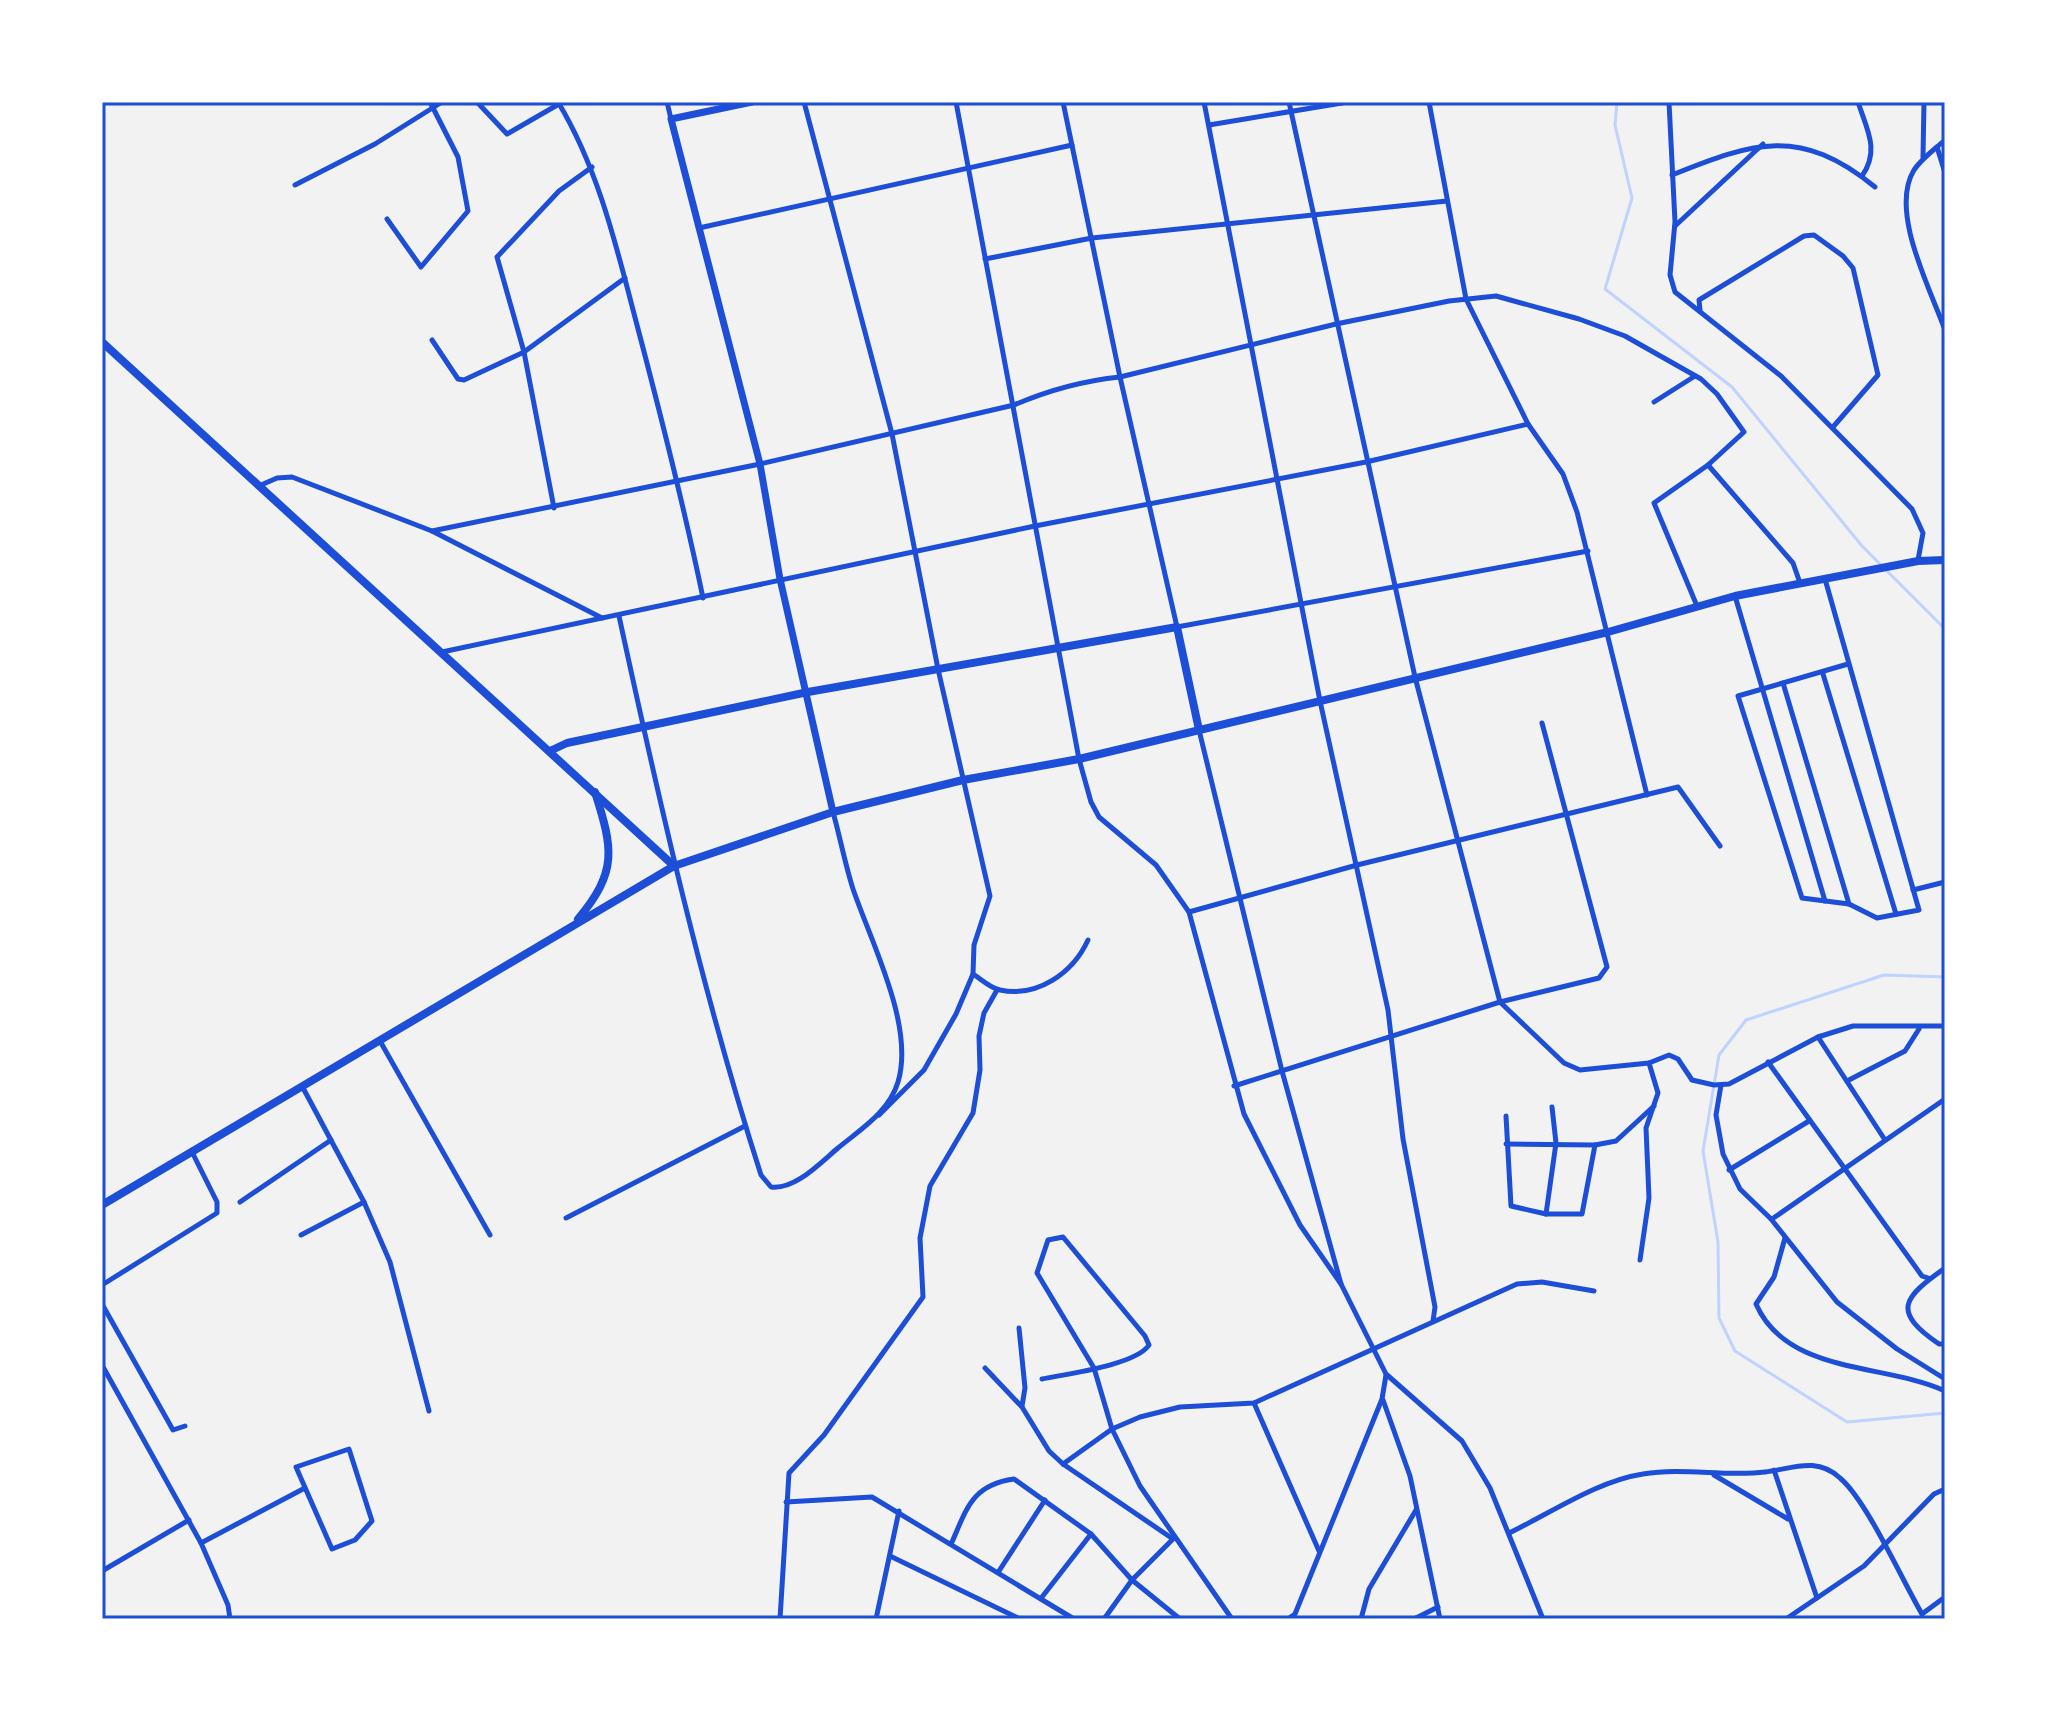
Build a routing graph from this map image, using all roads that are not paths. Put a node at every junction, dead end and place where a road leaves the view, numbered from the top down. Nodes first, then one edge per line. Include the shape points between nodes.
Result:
1 (442, 102) edge
2 (477, 102) edge
3 (667, 102) edge
4 (752, 102) edge
5 (804, 102) edge
6 (956, 102) edge
7 (1063, 102) edge
8 (1204, 102) edge
9 (1289, 102) edge
10 (1348, 102) edge
11 (1429, 102) edge
12 (1858, 102) edge
13 (1924, 102) edge
14 (558, 103) edge
15 (432, 104) edge
16 (1668, 104) edge
17 (1291, 113) junction
18 (671, 119) junction
19 (1209, 125) junction
20 (1945, 140) edge
21 (1764, 144) junction
22 (1072, 145) junction
23 (1937, 147) junction
24 (1923, 158) junction
25 (592, 167) junction
26 (968, 167) junction
27 (1945, 173) edge
28 (1672, 175) junction
29 (1862, 176) junction
30 (295, 185) dead end
31 (1875, 187) dead end
32 (828, 198) junction
33 (1447, 201) junction
34 (1313, 216) junction
35 (387, 219) dead end
36 (1230, 225) junction
37 (1675, 226) junction
38 (699, 228) junction
39 (1092, 238) junction
40 (985, 259) junction
41 (625, 278) junction
42 (1466, 299) junction
43 (1700, 311) junction
44 (1336, 324) junction
45 (1945, 330) edge
46 (432, 340) dead end
47 (102, 342) edge
48 (1253, 345) junction
49 (524, 352) junction
50 (1695, 376) junction
51 (1120, 377) junction
52 (1654, 402) dead end
53 (1014, 405) junction
54 (1528, 424) junction
55 (1833, 427) junction
56 (892, 434) junction
57 (1366, 462) junction
58 (760, 464) junction
59 (1708, 465) junction
60 (678, 480) junction
61 (1278, 480) junction
62 (261, 485) junction
63 (1150, 504) junction
64 (554, 508) junction
65 (1035, 526) junction
66 (432, 531) junction
67 (1588, 551) junction
68 (913, 552) junction
69 (1945, 560) edge
70 (1918, 561) junction
71 (780, 579) junction
72 (1825, 579) junction
73 (1800, 583) junction
74 (1395, 587) junction
75 (1735, 596) junction
76 (703, 598) junction
77 (1301, 605) junction
78 (1697, 606) junction
79 (619, 616) junction
80 (603, 619) junction
81 (1177, 627) junction
82 (1608, 632) junction
83 (1059, 648) junction
84 (442, 652) junction
85 (1848, 664) junction
86 (938, 669) junction
87 (1823, 674) junction
88 (1415, 677) junction
89 (1783, 683) junction
90 (1762, 689) junction
91 (808, 692) junction
92 (1320, 701) junction
93 (1542, 723) dead end
94 (643, 729) junction
95 (1199, 730) junction
96 (552, 750) junction
97 (1079, 759) junction
98 (963, 780) junction
99 (594, 790) junction
100 (1647, 795) junction
101 (833, 812) junction
102 (1568, 814) junction
103 (1459, 842) junction
104 (1720, 846) dead end
105 (1357, 865) junction
106 (674, 866) junction
107 (1945, 882) edge
108 (1913, 890) junction
109 (1239, 898) junction
110 (1825, 901) junction
111 (1849, 904) junction
112 (1189, 912) junction
113 (1896, 914) junction
114 (573, 926) junction
115 (1088, 940) dead end
116 (973, 974) junction
117 (997, 990) junction
118 (1500, 1002) junction
119 (1945, 1026) edge
120 (1919, 1029) junction
121 (1818, 1037) junction
122 (379, 1040) junction
123 (1389, 1040) junction
124 (1768, 1062) junction
125 (1649, 1063) junction
126 (1282, 1071) junction
127 (1847, 1081) junction
128 (1721, 1085) junction
129 (302, 1086) junction
130 (1234, 1086) junction
131 (1945, 1099) edge
132 (1655, 1105) junction
133 (1552, 1107) dead end
134 (879, 1115) junction
135 (1506, 1116) dead end
136 (1809, 1121) junction
137 (745, 1126) junction
138 (331, 1140) junction
139 (1885, 1140) junction
140 (1556, 1143) junction
141 (1506, 1144) junction
142 (1595, 1145) junction
143 (191, 1151) junction
144 (1842, 1168) junction
145 (1729, 1170) junction
146 (240, 1202) dead end
147 (364, 1202) junction
148 (102, 1205) edge
149 (1546, 1214) junction
150 (566, 1218) dead end
151 (1771, 1219) junction
152 (301, 1235) dead end
153 (490, 1235) dead end
154 (1785, 1238) junction
155 (1640, 1260) dead end
156 (1945, 1268) edge
157 (1928, 1278) junction
158 (1341, 1284) junction
159 (102, 1285) edge
160 (1594, 1291) dead end
161 (102, 1304) edge
162 (1433, 1321) junction
163 (1019, 1328) dead end
164 (1945, 1344) edge
165 (1373, 1350) junction
166 (102, 1365) edge
167 (985, 1368) dead end
168 (1094, 1368) junction
169 (1386, 1374) junction
170 (1042, 1379) dead end
171 (1945, 1379) edge
172 (1945, 1391) edge
173 (1382, 1399) junction
174 (1254, 1403) junction
175 (1022, 1407) junction
176 (429, 1411) dead end
177 (185, 1426) dead end
178 (1112, 1429) junction
179 (1063, 1464) junction
180 (1774, 1470) junction
181 (1710, 1473) junction
182 (303, 1489) junction
183 (1945, 1489) edge
184 (1045, 1500) junction
185 (786, 1502) junction
186 (1416, 1510) junction
187 (899, 1511) junction
188 (189, 1520) junction
189 (1790, 1520) junction
190 (1509, 1533) junction
191 (1091, 1534) junction
192 (1173, 1539) junction
193 (952, 1542) junction
194 (201, 1543) junction
195 (1884, 1545) junction
196 (1319, 1551) junction
197 (890, 1556) junction
198 (102, 1571) edge
199 (999, 1571) junction
200 (1132, 1580) junction
201 (1042, 1597) junction
202 (1945, 1597) edge
203 (1817, 1598) junction
204 (1438, 1607) junction
205 (1921, 1616) edge
206 (230, 1619) edge
207 (780, 1619) edge
208 (876, 1619) edge
209 (1020, 1619) edge
210 (1074, 1619) edge
211 (1104, 1619) edge
212 (1180, 1619) edge
213 (1232, 1619) edge
214 (1288, 1619) edge
215 (1361, 1619) edge
216 (1414, 1619) edge
217 (1440, 1619) edge
218 (1543, 1619) edge
219 (1786, 1619) edge

1 - 15 street
2 - 14 street via 507,134
3 - 18 street
4 - 18 street
5 - 32 street
6 - 26 street
7 - 22 street
8 - 19 street
9 - 17 street
10 - 17 street
11 - 33 street
12 - 29 street via 1873,151
13 - 24 street
14 - 25 street
15 - 30 street via 375,144
15 - 35 street via 463,173 468,211 421,267
16 - 28 street
17 - 19 street
17 - 34 street
18 - 38 street
19 - 36 street
20 - 23 street
21 - 28 street
21 - 29 street via 1819,153
21 - 37 street
22 - 26 street
22 - 39 street
23 - 24 street
23 - 27 street
24 - 45 street via 1905,199 1906,222
25 - 41 street
25 - 49 street via 559,191 497,257
26 - 32 street
26 - 40 street
28 - 37 street
29 - 31 street
32 - 38 street
32 - 56 street
33 - 34 street
33 - 42 street
34 - 36 street
34 - 44 street
36 - 39 street
36 - 48 street
37 - 43 street via 1671,282 1680,299
38 - 58 street
39 - 40 street
39 - 51 street
40 - 53 street
41 - 49 street
41 - 60 street
42 - 44 street
42 - 50 street via 1506,298 1608,328
42 - 54 street
43 - 55 street via 1754,351
43 - 55 street via 1699,300 1804,236 1814,235 1843,256 1860,285 1878,375
44 - 48 street
44 - 57 street
46 - 49 street via 460,380
47 - 62 main road
48 - 51 street
48 - 61 street
49 - 64 street
50 - 52 street
50 - 59 street via 1717,394 1744,432
51 - 53 street via 1084,380
51 - 63 street
53 - 56 street
53 - 65 street
54 - 57 street
54 - 67 street via 1563,474
55 - 70 street via 1920,520
56 - 58 street
56 - 68 street
57 - 61 street
57 - 74 street
58 - 60 street
58 - 71 street
59 - 73 street via 1793,563
59 - 78 street via 1655,499
60 - 64 street
60 - 76 street
61 - 63 street
61 - 77 street
62 - 66 street via 292,477
62 - 84 main road
63 - 65 street
63 - 81 street
64 - 66 street
65 - 68 street
65 - 83 street
66 - 80 street
67 - 74 street
67 - 82 street
68 - 71 street
68 - 86 street
69 - 70 main road
70 - 72 main road
71 - 76 street
71 - 91 street
72 - 73 main road
72 - 85 street
73 - 75 main road
74 - 77 street
74 - 88 street
75 - 78 main road
75 - 90 street
76 - 79 street
77 - 81 street
77 - 92 street
78 - 82 main road
79 - 80 street
79 - 94 street
80 - 84 street
81 - 83 main road
81 - 95 main road
82 - 88 main road
82 - 100 street
83 - 86 main road
83 - 97 street
84 - 96 main road
85 - 87 street
85 - 108 street
86 - 91 main road
86 - 98 street
87 - 89 street
87 - 113 street
88 - 92 main road
88 - 103 street
89 - 90 street
89 - 111 street
90 - 110 street
90 - 110 street via 1738,696 1802,898
91 - 94 main road
91 - 101 street
92 - 95 main road
92 - 105 street
93 - 102 street
94 - 96 main road
94 - 106 street
95 - 97 main road
95 - 109 street
96 - 99 main road
97 - 98 main road
97 - 112 street via 1099,817 1156,865
98 - 101 main road
98 - 116 street via 990,896 974,945
99 - 106 main road
99 - 114 main road via 608,835 606,879
100 - 102 street
100 - 104 street via 1678,787
101 - 106 main road
101 - 134 street via 903,1056 898,1084
102 - 103 street
102 - 118 street via 1607,967 1599,978
103 - 105 street
103 - 118 street
105 - 109 street
105 - 123 street via 1388,1010
106 - 114 main road
106 - 137 street
107 - 108 street
108 - 113 street via 1919,910
109 - 112 street
109 - 126 street
110 - 111 street
111 - 113 street via 1877,918
112 - 130 street
114 - 122 main road
115 - 117 street via 1059,979 1019,992
116 - 117 street
116 - 134 street via 924,1070
117 - 185 street via 979,1036 973,1113 930,1186 920,1238 923,1297 824,1435 789,1473
118 - 123 street
118 - 125 street via 1564,1063 1580,1070
119 - 120 street
120 - 121 street via 1853,1026
120 - 127 street via 1905,1051
121 - 124 street
121 - 127 street
122 - 129 main road
122 - 153 street
123 - 126 street
123 - 162 street via 1435,1307
124 - 128 street
124 - 136 street
125 - 128 street via 1674,1056 1692,1080
125 - 132 street via 1658,1093
126 - 130 street
126 - 158 street
127 - 139 street
128 - 145 street via 1716,1115
129 - 138 street
129 - 143 main road
130 - 158 street via 1294,1213
131 - 139 street
132 - 142 street via 1616,1141
132 - 155 street via 1646,1128 1649,1198
133 - 140 street
134 - 137 street via 782,1188 771,1187 761,1175
135 - 141 street
136 - 144 street
136 - 145 street
137 - 150 street
138 - 146 street
138 - 147 street
139 - 144 street
140 - 141 street
140 - 142 street
140 - 149 street
141 - 149 street via 1511,1206
142 - 149 street via 1582,1214
143 - 148 main road
143 - 159 street via 217,1202 217,1213
144 - 151 street
144 - 157 street
145 - 151 street via 1740,1189
147 - 152 street
147 - 176 street via 390,1262
151 - 154 street
154 - 171 street via 1837,1302
154 - 172 street via 1774,1277 1756,1304 1791,1345 1808,1355 1905,1375
156 - 157 street
157 - 164 street via 1911,1296 1908,1316 1925,1334
158 - 165 street
160 - 162 street via 1542,1282 1517,1284
161 - 177 street via 173,1430
162 - 165 street
163 - 175 street
165 - 169 street
165 - 174 street
166 - 188 street
167 - 175 street
168 - 168 street via 1037,1267 1048,1240 1063,1237 1149,1345
168 - 170 street
168 - 178 street
169 - 173 street
169 - 190 street via 1462,1441
173 - 186 street via 1410,1476
173 - 196 street
174 - 178 street via 1180,1407
174 - 196 street
175 - 179 street
178 - 179 street
178 - 192 street
179 - 192 street
180 - 181 street
180 - 189 street
180 - 195 street via 1801,1464 1841,1478
181 - 189 street
181 - 190 street via 1642,1474 1604,1486
182 - 182 street via 332,1549 355,1540 372,1521 349,1449 296,1467
182 - 194 street
183 - 195 street
184 - 191 street
184 - 193 street via 1014,1479 995,1482 974,1496
184 - 199 street
185 - 187 street via 872,1497
185 - 207 street
186 - 204 street
186 - 215 street via 1369,1589
187 - 193 street
187 - 197 street
188 - 194 street
188 - 198 street
189 - 203 street
190 - 218 street
191 - 200 street
191 - 201 street
192 - 200 street
192 - 213 street
193 - 199 street
194 - 206 street
195 - 203 street via 1864,1566
195 - 205 street
196 - 214 street via 1295,1614
197 - 208 street
197 - 209 street
199 - 201 street
200 - 211 street
200 - 212 street
201 - 210 street
202 - 205 street
203 - 219 street
204 - 216 street
204 - 217 street

